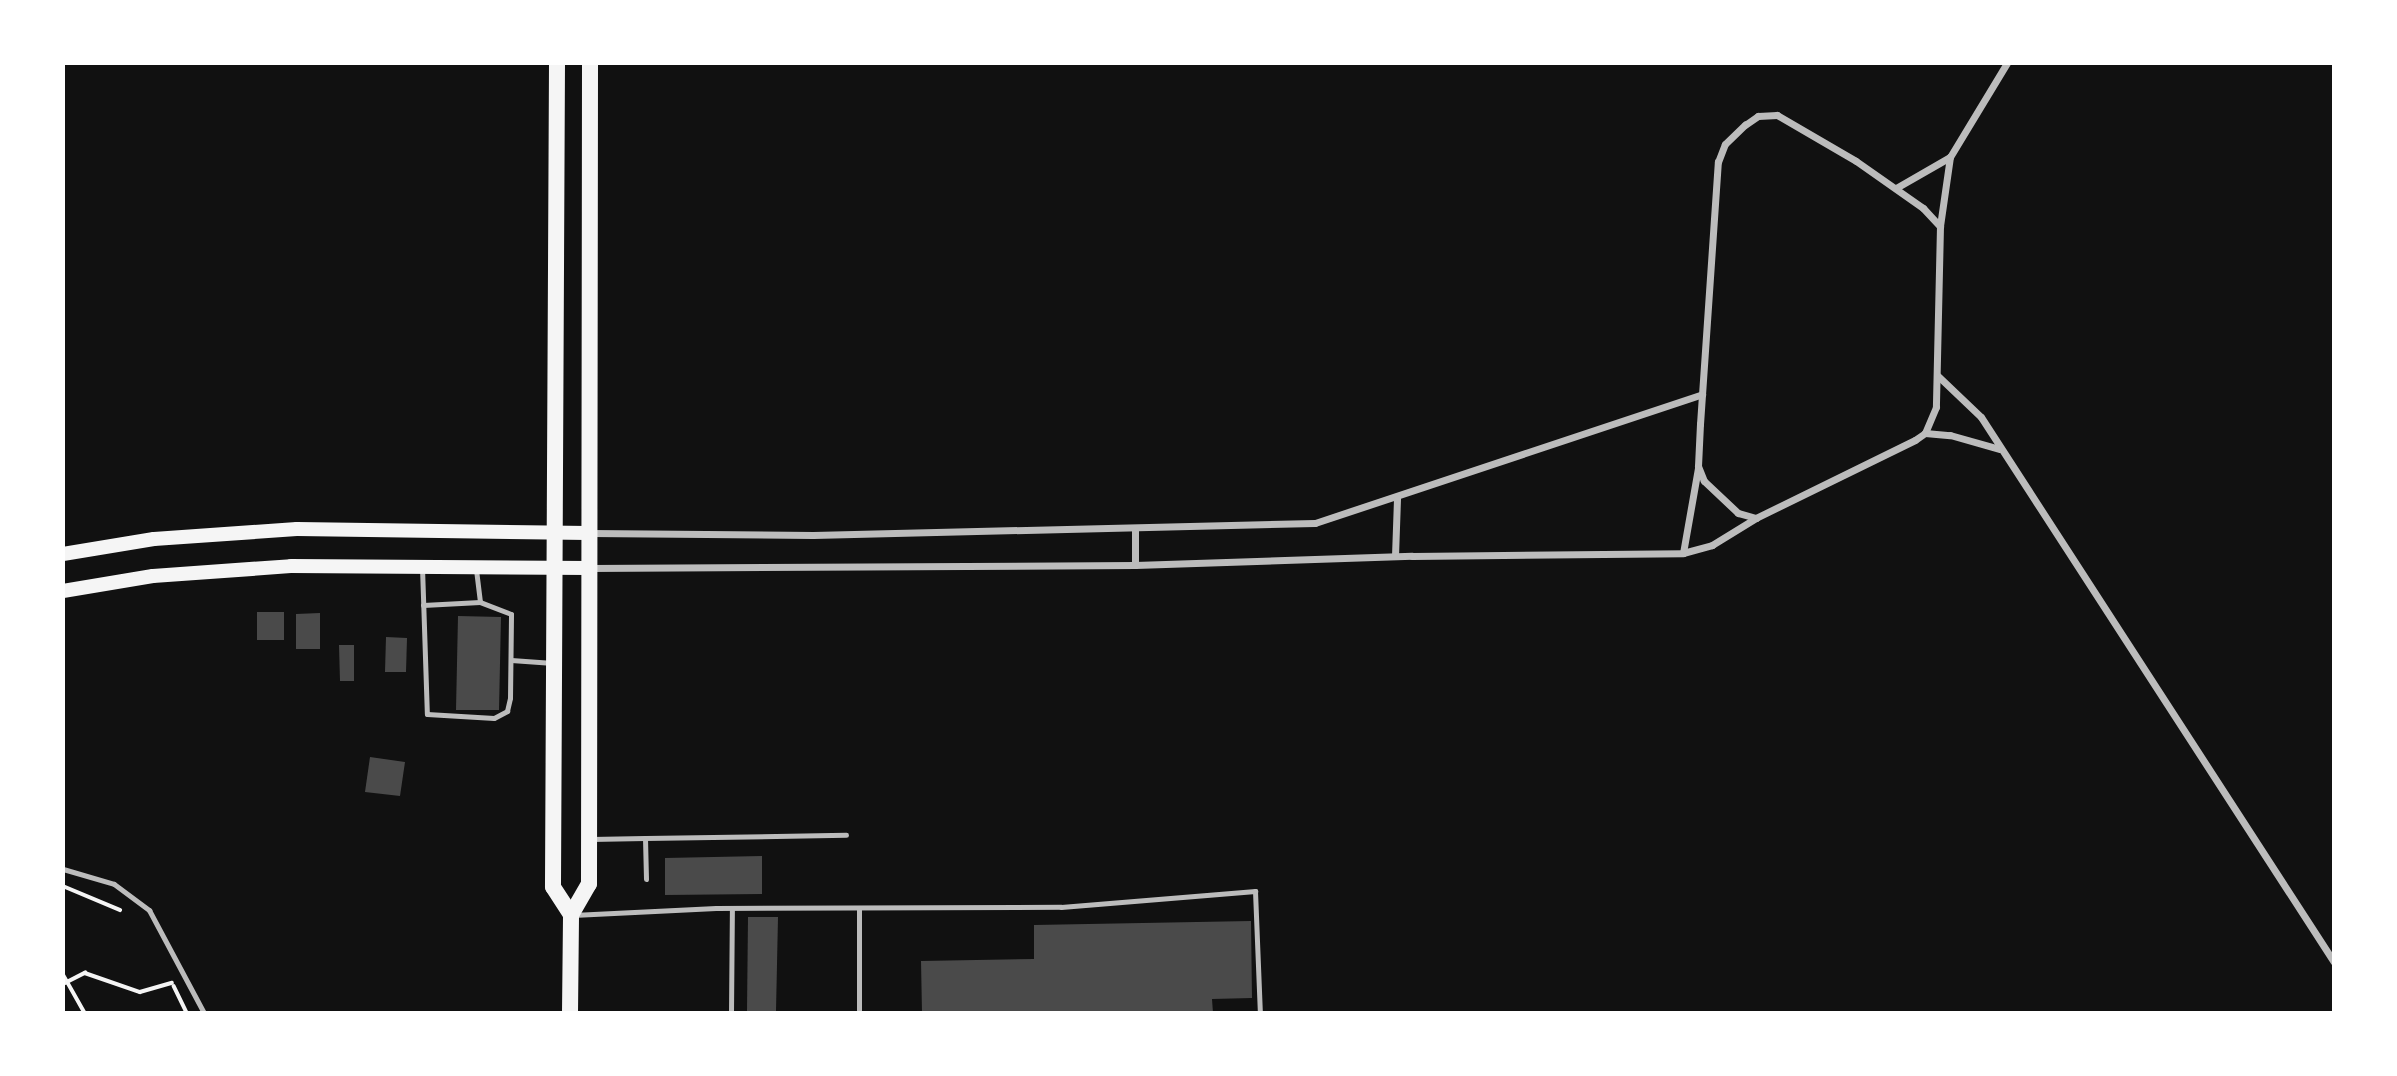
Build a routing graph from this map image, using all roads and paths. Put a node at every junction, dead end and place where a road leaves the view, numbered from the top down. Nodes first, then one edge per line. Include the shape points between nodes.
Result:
1 (557, 63) edge
2 (590, 63) edge
3 (2007, 63) edge
4 (1950, 157) junction
5 (1896, 188) junction
6 (1940, 226) junction
7 (1938, 376) junction
8 (1702, 394) junction
9 (1925, 433) junction
10 (1999, 449) junction
11 (1698, 466) junction
12 (1397, 498) junction
13 (1756, 518) junction
14 (1135, 528) junction
15 (554, 532) junction
16 (588, 533) junction
17 (1683, 553) junction
18 (63, 554) edge
19 (1395, 556) junction
20 (1135, 565) junction
21 (422, 566) junction
22 (476, 566) junction
23 (554, 567) junction
24 (588, 568) junction
25 (63, 591) edge
26 (480, 601) junction
27 (423, 605) junction
28 (510, 660) junction
29 (553, 663) junction
30 (846, 835) dead end
31 (645, 838) junction
32 (588, 839) junction
33 (63, 869) edge
34 (646, 879) dead end
35 (63, 886) edge
36 (732, 908) junction
37 (859, 908) junction
38 (120, 910) dead end
39 (571, 915) junction
40 (2334, 962) edge
41 (63, 974) edge
42 (167, 974) dead end
43 (69, 981) junction
44 (172, 983) junction
45 (63, 984) edge
46 (85, 1013) edge
47 (187, 1013) edge
48 (204, 1013) edge
49 (570, 1013) edge
50 (731, 1013) edge
51 (859, 1013) edge
52 (1260, 1013) edge

1 - 15 main road
2 - 16 main road
3 - 4 street
4 - 5 street
4 - 6 street
5 - 6 street
5 - 8 street via 1796,123 1777,116 1758,116 1725,144 1718,162
6 - 7 street
7 - 9 street via 1936,407
7 - 10 street via 1981,417
8 - 11 street
8 - 12 street
9 - 10 street
9 - 13 street
10 - 40 street
11 - 13 street via 1719,497 1738,513
11 - 17 street
12 - 14 street via 1315,523
12 - 19 street
13 - 17 street via 1712,545
14 - 16 street via 813,535
14 - 20 street
15 - 16 main road
15 - 18 main road via 297,529 154,539
15 - 23 main road
16 - 24 main road
17 - 19 street
19 - 20 street
20 - 24 street
21 - 22 main road
21 - 25 main road via 292,566 153,576
21 - 27 lane
22 - 23 main road
22 - 26 lane
23 - 24 main road
23 - 29 main road
24 - 32 main road
26 - 27 lane
26 - 28 lane via 511,614
27 - 28 lane via 427,714 494,718 507,710
28 - 29 lane
29 - 39 main road via 553,887
30 - 31 lane
31 - 32 lane
31 - 34 lane
32 - 39 main road via 589,884
33 - 48 lane via 114,884 149,911
35 - 38 path
36 - 37 lane
36 - 39 lane
36 - 50 lane
37 - 51 lane
37 - 52 lane via 1061,908 1255,891
39 - 49 main road
41 - 43 path
42 - 44 path
43 - 44 path via 85,973 96,974 140,992
43 - 45 path
43 - 46 path
44 - 47 path

